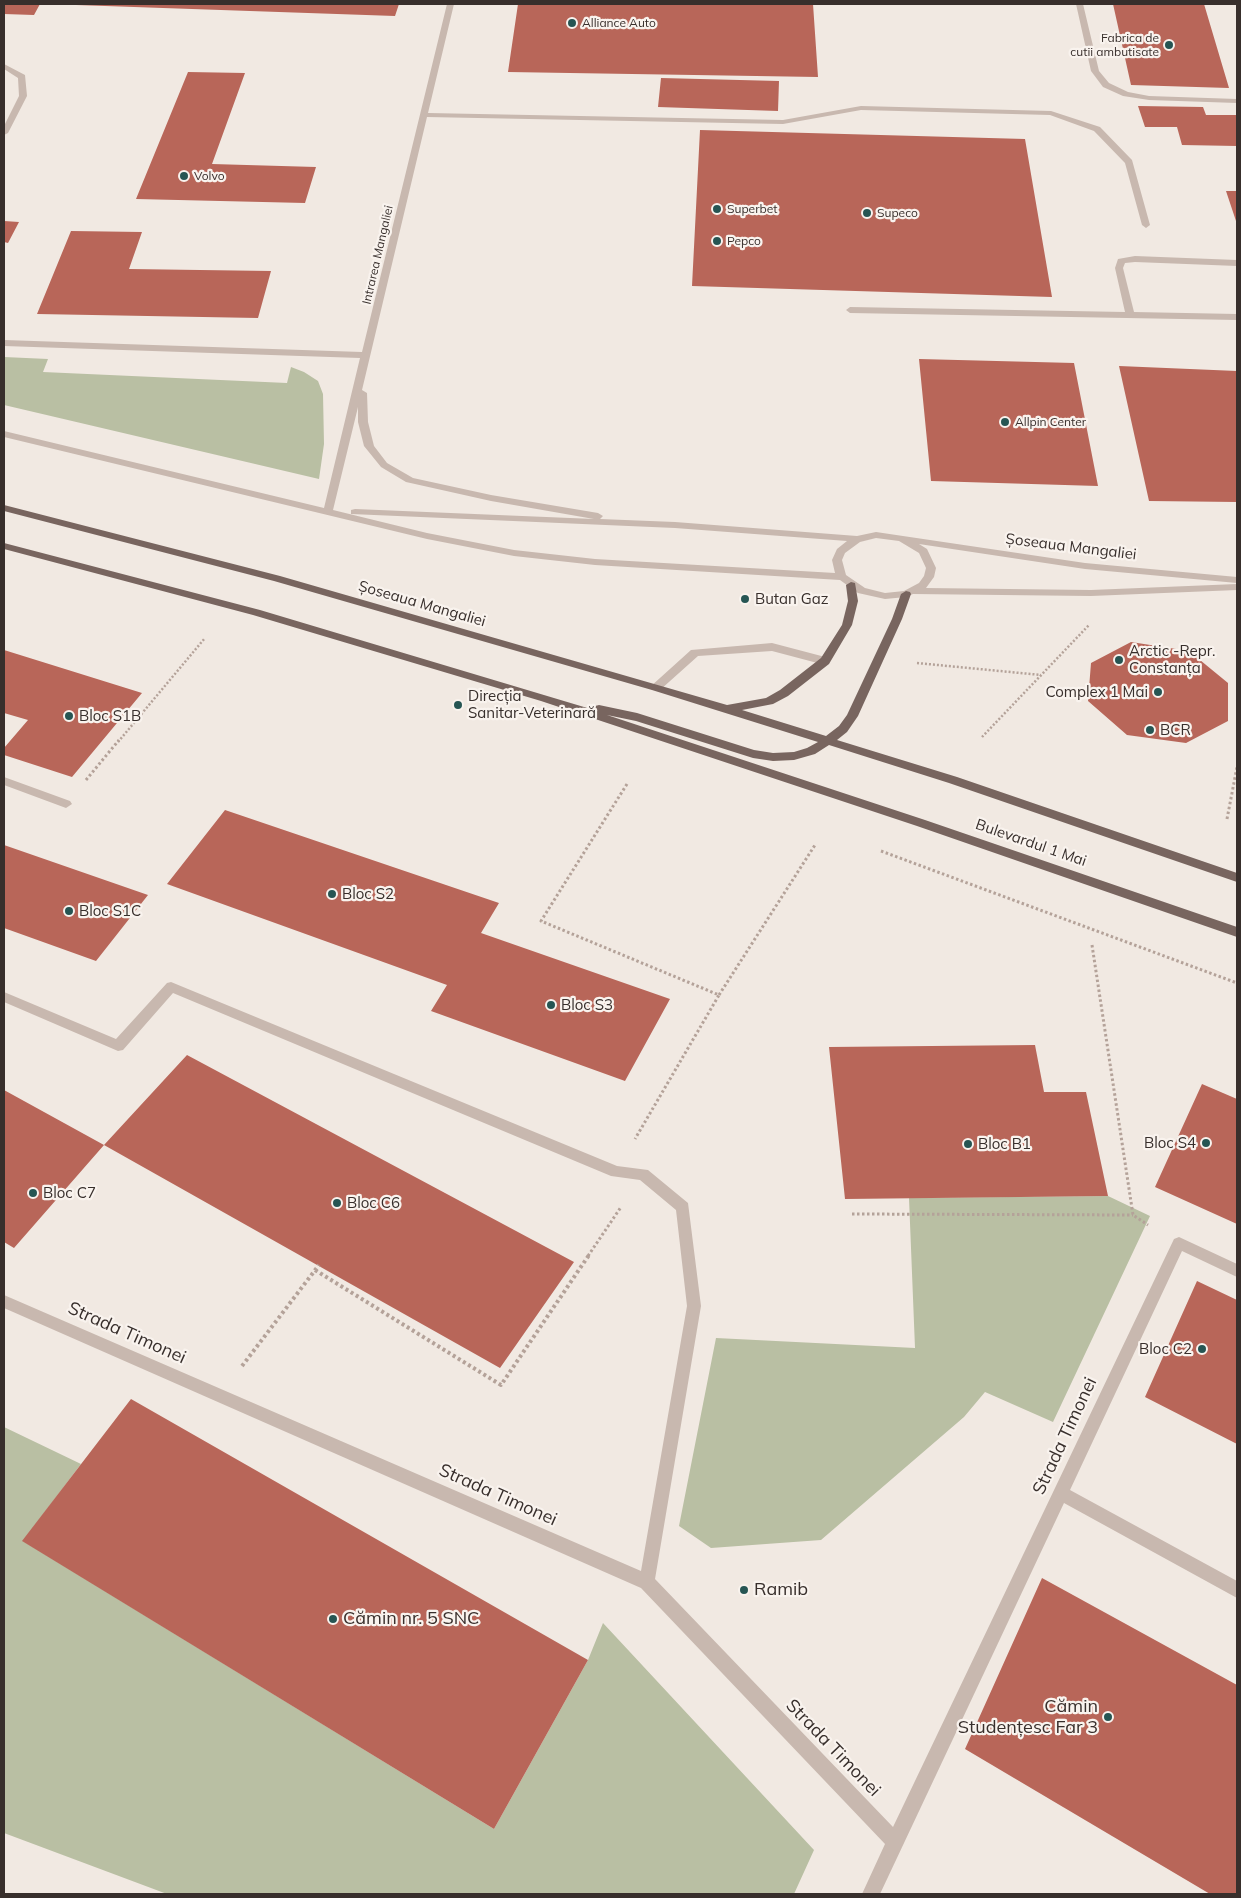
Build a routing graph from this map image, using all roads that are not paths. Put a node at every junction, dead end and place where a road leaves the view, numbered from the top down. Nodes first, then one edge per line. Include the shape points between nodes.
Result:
1 (450, 4) edge
2 (1079, 4) edge
3 (4, 66) edge
4 (1237, 100) edge
5 (424, 115) junction
6 (4, 133) edge
7 (1146, 225) dead end
8 (1237, 263) edge
9 (850, 310) dead end
10 (1130, 315) junction
11 (1237, 317) edge
12 (4, 343) edge
13 (366, 355) junction
14 (361, 378) junction
15 (4, 434) edge
16 (4, 508) edge
17 (328, 511) junction
18 (675, 525) junction
19 (902, 538) junction
20 (857, 539) junction
21 (4, 546) edge
22 (842, 577) junction
23 (1237, 580) edge
24 (851, 585) junction
25 (1237, 587) edge
26 (910, 592) junction
27 (825, 661) junction
28 (656, 687) junction
29 (545, 698) junction
30 (726, 708) junction
31 (829, 740) junction
32 (4, 781) edge
33 (66, 804) road end
34 (1237, 878) edge
35 (1237, 932) edge
36 (4, 997) edge
37 (1237, 1271) edge
38 (4, 1301) edge
39 (1060, 1493) junction
40 (647, 1582) junction
41 (1237, 1590) edge
42 (895, 1842) junction
43 (871, 1894) edge

1 - 5 street, Intrarea Mangaliei
2 - 4 street via 1095,71 1106,85 1126,94 1149,98
3 - 6 street via 22,77 23,96
5 - 7 street via 782,122 861,108 1051,113 1097,129 1128,162
5 - 13 street, Intrarea Mangaliei
8 - 10 street via 1121,261 1119,268
9 - 10 street
10 - 11 street
12 - 13 street
13 - 14 street, Intrarea Mangaliei
14 - 17 street, Intrarea Mangaliei
14 - 18 street via 363,422 369,446 384,465 410,480 491,498
15 - 17 street
16 - 28 main road, Șoseaua Mangaliei via 276,578
17 - 18 street
17 - 22 street via 427,536 514,553 595,562
18 - 20 street
19 - 20 street via 876,535
19 - 23 street, Șoseaua Mangaliei via 1085,566
19 - 26 street via 923,551 931,568 929,577
20 - 22 street via 847,544 837,560
21 - 29 main road via 256,612
22 - 24 street
24 - 26 street via 886,596
24 - 27 main road via 853,601 847,626
25 - 26 street via 1091,593
26 - 31 main road via 852,716
27 - 28 street via 772,646 695,653
27 - 30 main road via 805,679 769,700
28 - 30 main road, Șoseaua Mangaliei
29 - 31 main road via 637,717 773,757 802,754
29 - 35 main road, Bulevardul 1 Mai
30 - 31 main road, Șoseaua Mangaliei
31 - 34 main road
32 - 33 street
36 - 40 street via 118,1046 170,987 616,1172 643,1174 683,1207 694,1306
37 - 39 street, Strada Timonei via 1179,1242
38 - 40 street, Strada Timonei
39 - 41 street
39 - 42 street, Strada Timonei
40 - 42 street, Strada Timonei
42 - 43 street, Strada Timonei

